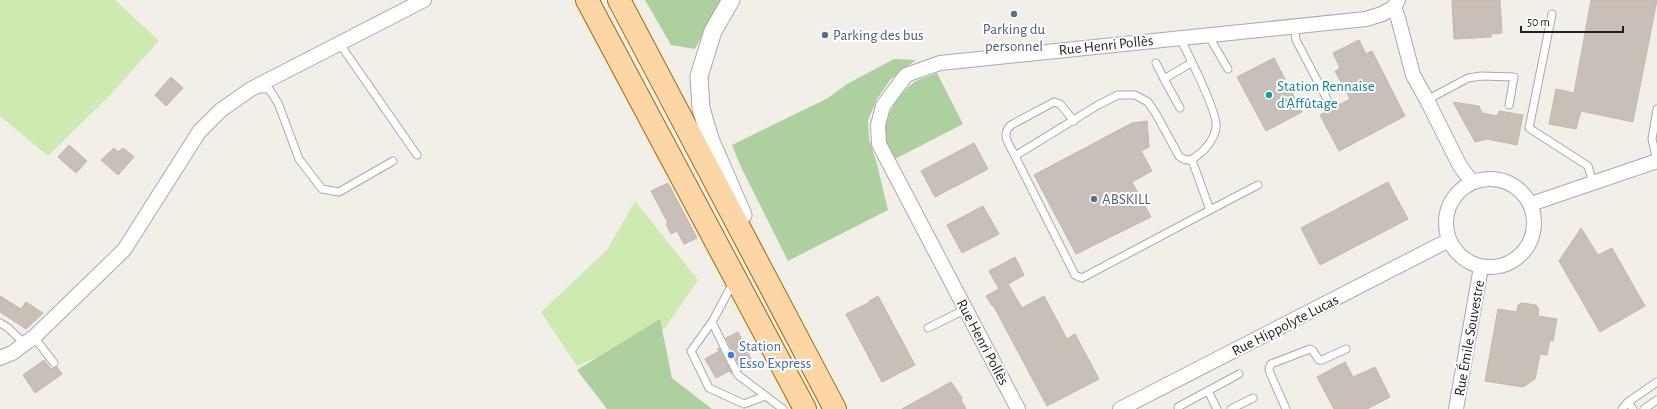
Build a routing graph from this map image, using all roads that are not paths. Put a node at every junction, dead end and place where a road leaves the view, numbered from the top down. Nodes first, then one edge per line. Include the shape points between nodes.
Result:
1 (424, 0) edge
2 (587, 0) edge
3 (619, 0) edge
4 (731, 0) edge
5 (1396, 3) edge
6 (1552, 14) dead end
7 (1294, 26) junction
8 (1208, 35) junction
9 (1180, 38) junction
10 (338, 44) junction
11 (1156, 63) dead end
12 (1191, 63) junction
13 (1228, 70) dead end
14 (1164, 79) junction
15 (251, 90) junction
16 (1427, 100) junction
17 (1329, 103) dead end
18 (1509, 105) dead end
19 (1180, 108) dead end
20 (1657, 113) edge
21 (1074, 120) junction
22 (417, 155) dead end
23 (1014, 156) junction
24 (1192, 160) junction
25 (392, 161) dead end
26 (1657, 161) edge
27 (1472, 182) junction
28 (1593, 183) junction
29 (1258, 185) dead end
30 (1531, 204) junction
31 (1210, 210) junction
32 (1449, 240) junction
33 (749, 248) junction
34 (1481, 267) junction
35 (736, 277) junction
36 (966, 309) junction
37 (712, 322) junction
38 (0, 323) edge
39 (928, 328) dead end
40 (29, 340) junction
41 (1346, 349) dead end
42 (0, 358) edge
43 (54, 363) dead end
44 (1239, 374) dead end
45 (1657, 382) edge
46 (1208, 391) junction
47 (765, 396) junction
48 (1252, 398) dead end
49 (1657, 400) edge
50 (1628, 402) junction
51 (1178, 407) dead end
52 (783, 409) edge
53 (805, 409) edge
54 (835, 409) edge
55 (1018, 409) edge
56 (1120, 409) edge
57 (1217, 409) edge
58 (1231, 409) edge
59 (1286, 409) edge
60 (1456, 409) edge
61 (1622, 409) edge
62 (1633, 409) edge
63 (1644, 409) edge

1 - 10 street
2 - 35 main road
3 - 33 main road
4 - 33 street via 713,31 699,76 701,108 710,139 749,229
5 - 7 street, Rue Henri Pollès via 1382,14 1366,19
5 - 16 street via 1413,75
6 - 28 lane via 1529,128 1588,166
7 - 8 street, Rue Henri Pollès
7 - 17 lane via 1296,40
8 - 9 street, Rue Henri Pollès
8 - 13 lane
9 - 12 lane
9 - 36 street, Rue Henri Pollès via 940,63 906,75 883,106 878,125 879,144
10 - 15 street
10 - 22 lane
11 - 14 lane
12 - 14 lane
12 - 24 lane via 1214,110 1216,128 1207,148
14 - 19 lane
15 - 25 lane via 269,89 278,103 299,159 322,189 339,192
15 - 40 street via 221,110 199,132 124,250
16 - 18 lane via 1468,78 1514,77
16 - 27 street via 1460,166
20 - 26 lane via 1652,139
21 - 23 lane
21 - 23 lane via 1060,104 1054,102 1011,125 1005,134
21 - 24 lane via 1118,95 1136,95 1148,102 1179,156 1184,160
23 - 31 lane via 1075,275 1082,278
24 - 31 lane
26 - 28 street
27 - 30 street via 1489,178 1506,181 1521,190
27 - 32 street via 1459,191 1450,204 1446,220
28 - 30 street
29 - 31 lane
30 - 34 street via 1535,220 1533,236 1525,251 1513,261 1498,267
32 - 34 street via 1454,250 1466,261
32 - 56 street, Rue Hippolyte Lucas
33 - 54 main road
34 - 60 street, Rue Émile Souvestre
35 - 37 lane
35 - 53 main road
36 - 39 lane
36 - 55 street, Rue Henri Pollès
37 - 47 lane via 738,375
37 - 47 lane via 691,351 710,388 744,404
38 - 40 lane
40 - 42 street via 12,353
40 - 43 lane
41 - 59 lane via 1322,360 1319,360 1310,349 1271,364 1270,373
44 - 46 lane
45 - 50 lane
46 - 51 lane
46 - 57 lane
47 - 52 lane
48 - 58 lane
49 - 63 lane
50 - 61 lane
50 - 62 lane

